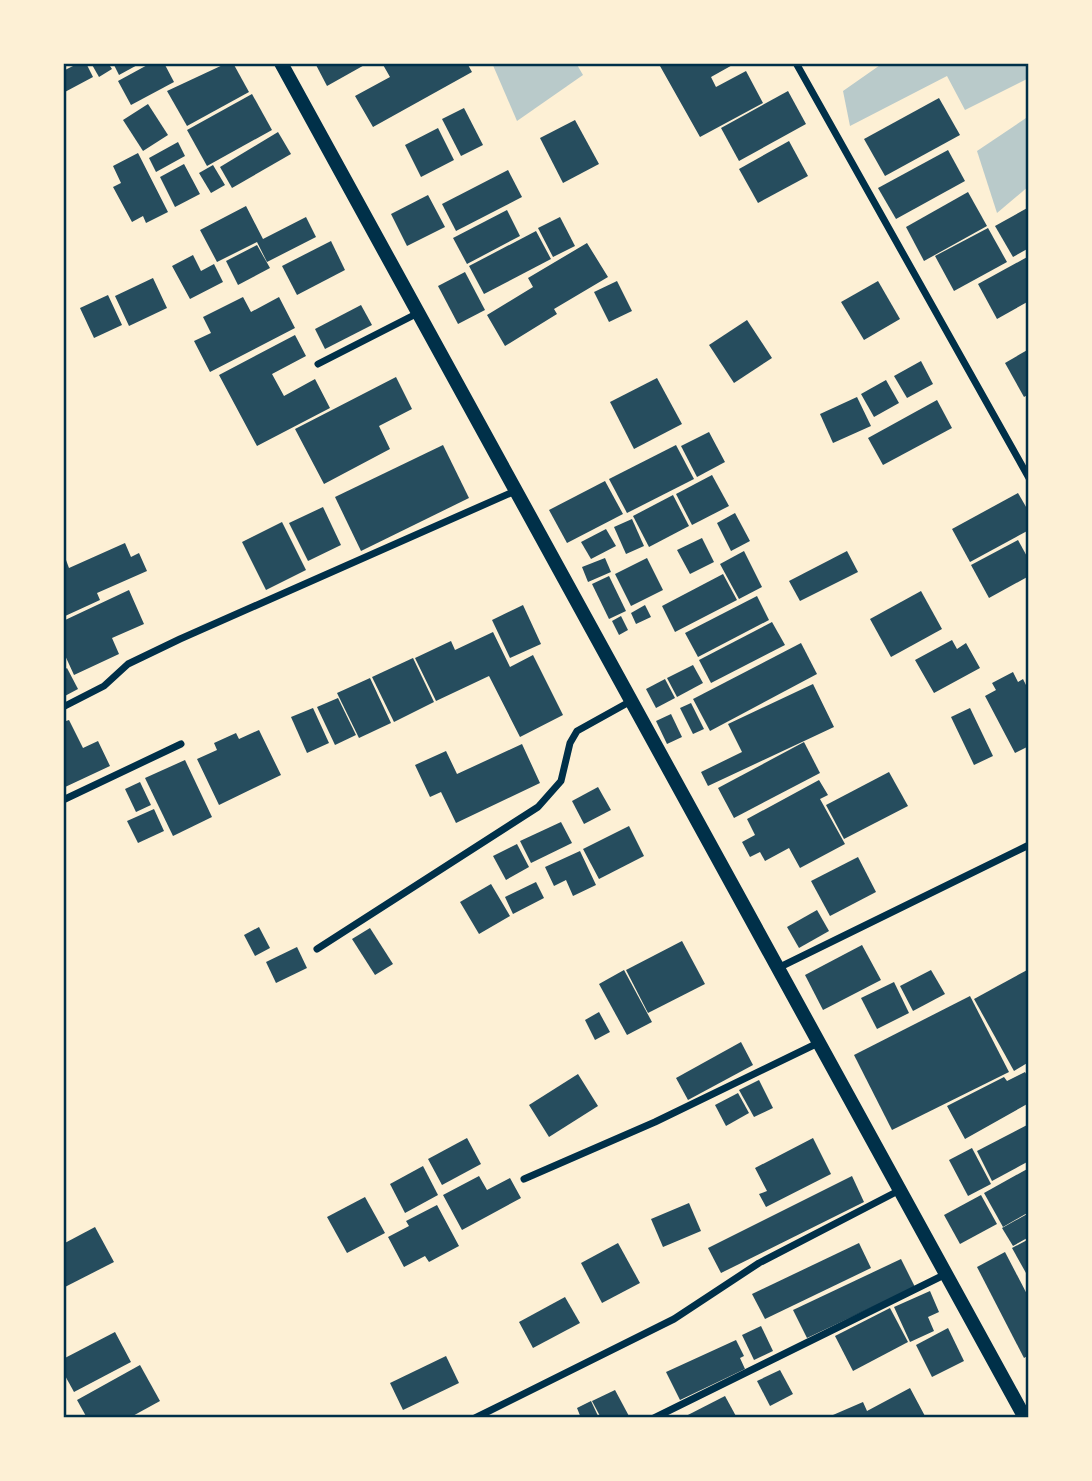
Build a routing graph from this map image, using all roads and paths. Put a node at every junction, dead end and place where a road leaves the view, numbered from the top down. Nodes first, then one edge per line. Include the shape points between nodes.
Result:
1 (281, 63) edge
2 (796, 63) edge
3 (418, 313) junction
4 (318, 365) dead end
5 (1029, 478) edge
6 (515, 491) junction
7 (631, 701) junction
8 (63, 707) edge
9 (181, 744) dead end
10 (63, 800) edge
11 (1029, 845) edge
12 (317, 949) dead end
13 (777, 968) junction
14 (819, 1043) junction
15 (524, 1179) dead end
16 (900, 1190) junction
17 (946, 1274) junction
18 (475, 1418) edge
19 (654, 1418) edge
20 (1025, 1418) edge

1 - 3 main road
2 - 5 street
3 - 4 street
3 - 6 main road
6 - 7 main road
6 - 8 street via 180,639 128,664 104,687
7 - 12 street via 577,731 561,781 538,807
7 - 13 main road
9 - 10 street
11 - 13 street
13 - 14 main road
14 - 15 street
14 - 16 main road
16 - 17 main road
16 - 18 street via 759,1263 674,1319
17 - 19 street
17 - 20 main road

